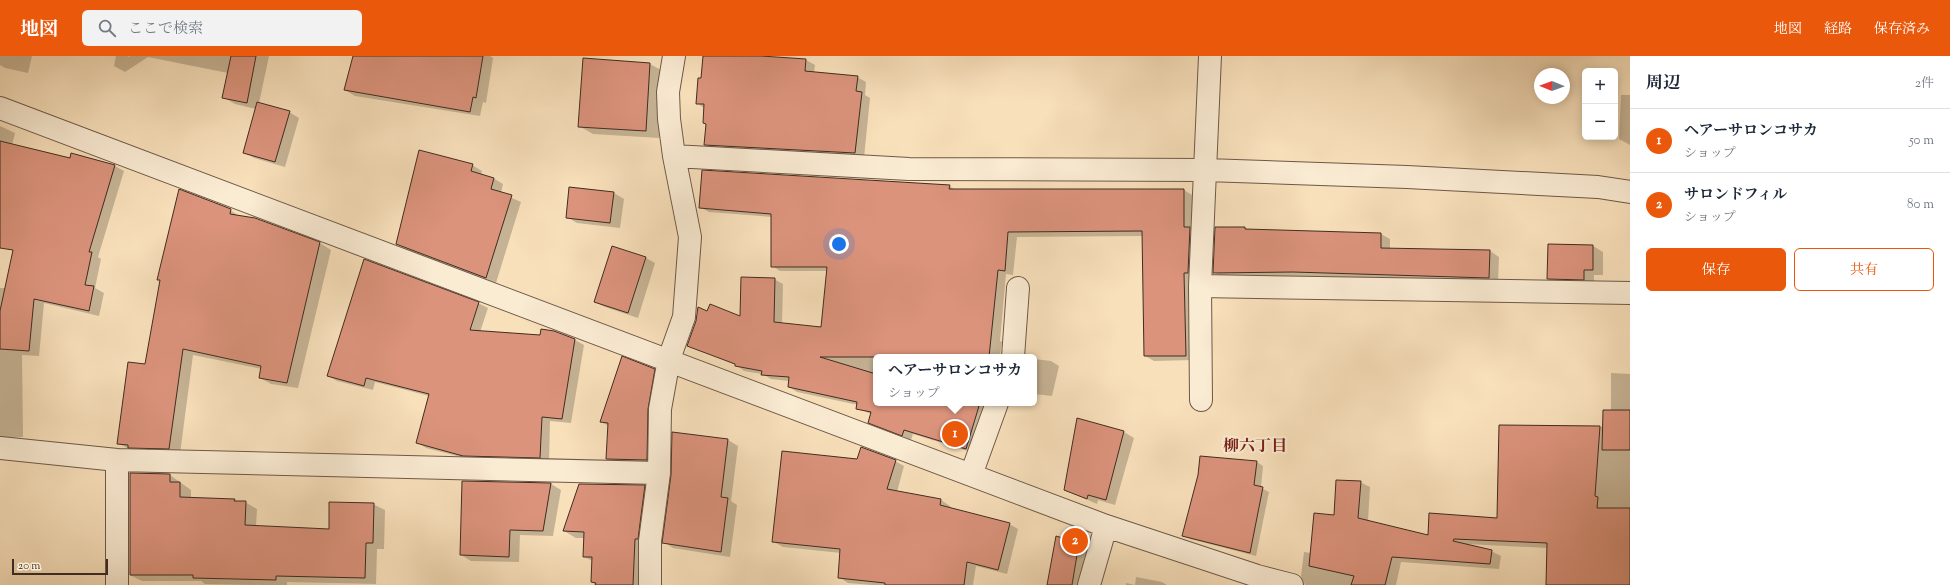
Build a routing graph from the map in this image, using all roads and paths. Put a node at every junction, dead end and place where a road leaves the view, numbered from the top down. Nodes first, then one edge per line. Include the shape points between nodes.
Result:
1 (674, 56) edge
2 (1210, 56) edge
3 (0, 108) edge
4 (674, 156) junction
5 (1206, 170) junction
6 (1630, 192) edge
7 (1200, 286) junction
8 (1018, 288) dead end
9 (1630, 293) edge
10 (1013, 354) edge
11 (669, 360) junction
12 (1201, 400) dead end
13 (996, 406) edge
14 (0, 448) edge
15 (117, 460) junction
16 (659, 473) junction
17 (971, 475) junction
18 (1106, 526) junction
19 (117, 585) edge
20 (650, 585) edge
21 (1089, 585) edge
22 (1292, 585) edge

1 - 4 street via 668,92
2 - 5 street
3 - 11 street
4 - 5 street via 909,169
4 - 11 street via 690,237 684,317
5 - 6 street via 1431,178 1598,187
5 - 7 street
7 - 9 street
7 - 12 street
8 - 10 street
11 - 16 street via 660,409
11 - 17 street
13 - 17 street
14 - 15 street
15 - 16 street
15 - 19 street
16 - 20 street via 650,541
17 - 18 street
18 - 21 street
18 - 22 street via 1257,576

